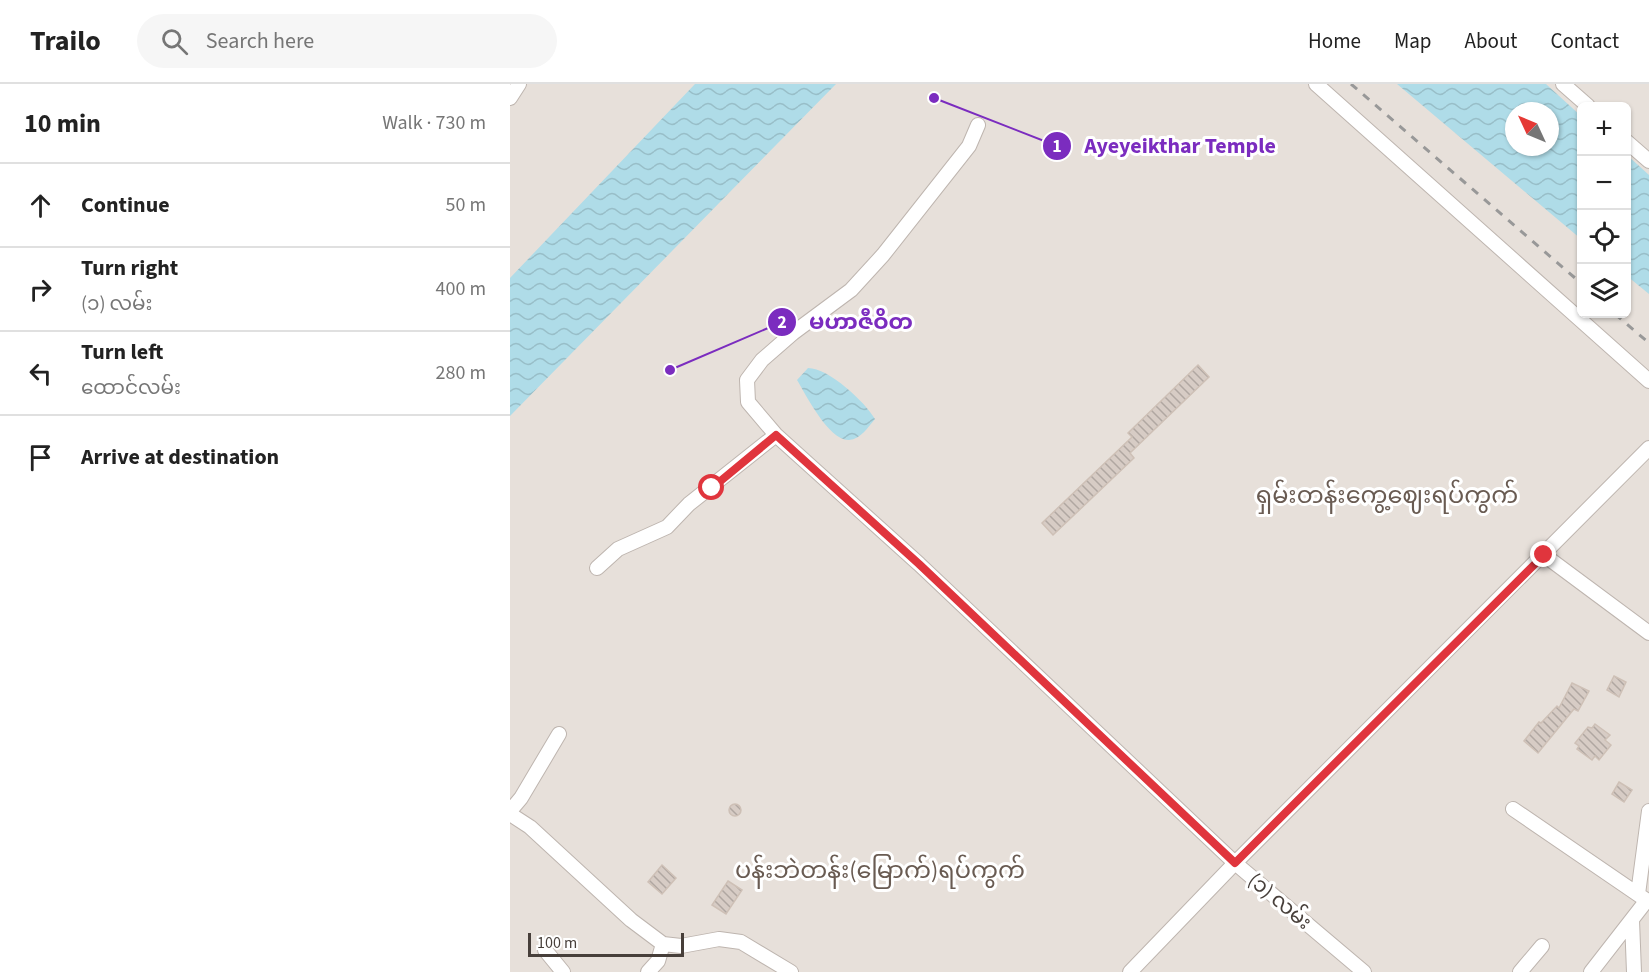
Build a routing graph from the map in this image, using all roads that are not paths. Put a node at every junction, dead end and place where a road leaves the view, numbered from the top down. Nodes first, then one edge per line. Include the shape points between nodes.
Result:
1 (519, 84) edge
2 (1316, 84) edge
3 (1563, 84) edge
4 (510, 98) edge
5 (1583, 102) edge
6 (978, 125) dead end
7 (1631, 145) edge
8 (1649, 161) edge
9 (1649, 381) edge
10 (776, 435) junction
11 (1649, 448) edge
12 (1544, 555) junction
13 (597, 568) dead end
14 (1649, 633) edge
15 (559, 734) dead end
16 (1513, 809) dead end
17 (1649, 811) edge
18 (510, 812) edge
19 (1235, 863) junction
20 (1645, 899) edge
21 (1632, 920) junction
22 (663, 944) junction
23 (1542, 946) dead end
24 (545, 950) dead end
25 (563, 972) edge
26 (648, 972) edge
27 (791, 972) edge
28 (1130, 972) edge
29 (1364, 972) edge
30 (1520, 972) edge
31 (1591, 972) edge
32 (1634, 972) edge

1 - 4 street
2 - 9 street
3 - 5 street
6 - 10 street, (၁) လမ်း via 969,146 883,255 851,290 762,360 747,380 748,402
7 - 8 street
10 - 13 street via 689,504 667,527 618,549
10 - 19 street, (၁) လမ်း via 936,580
11 - 12 street
12 - 14 street
12 - 19 street
15 - 18 street
16 - 20 street
17 - 20 street
18 - 22 street
19 - 28 street
19 - 29 street, (၁) လမ်း
20 - 21 street
21 - 31 street
21 - 32 street
22 - 26 street via 658,961
22 - 27 street via 681,946 719,939 741,942
23 - 30 street
24 - 25 street

